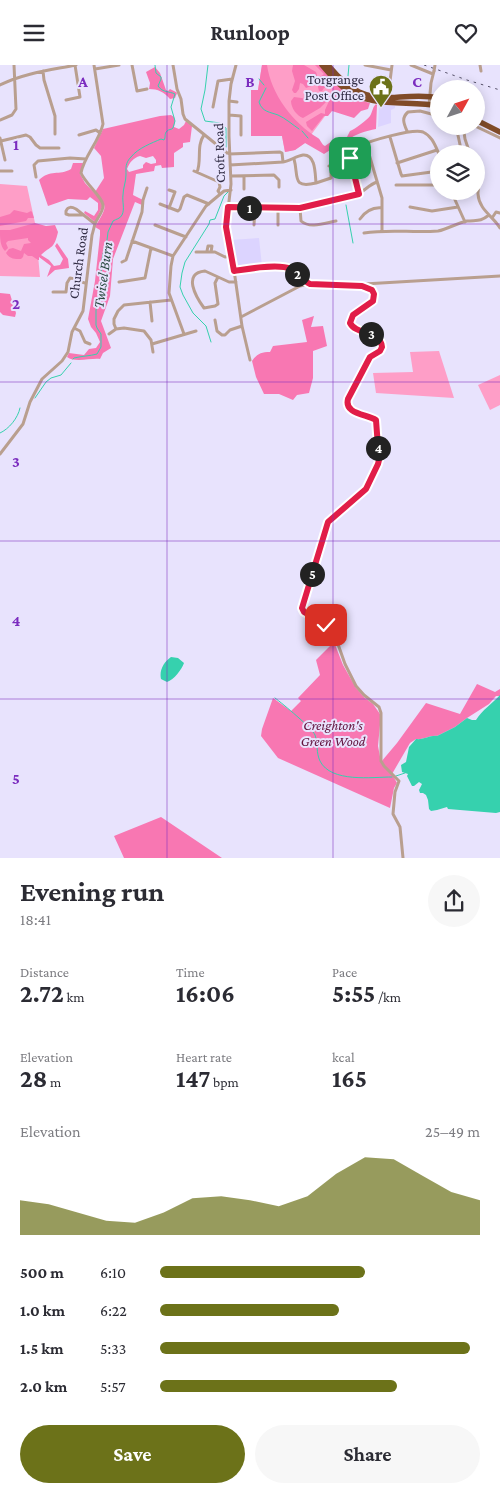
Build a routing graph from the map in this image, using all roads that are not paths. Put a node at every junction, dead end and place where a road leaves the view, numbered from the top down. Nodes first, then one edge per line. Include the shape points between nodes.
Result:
1 (14, 65) edge
2 (76, 65) edge
3 (119, 65) edge
4 (132, 65) edge
5 (173, 65) edge
6 (236, 65) edge
7 (322, 65) edge
8 (328, 65) edge
9 (365, 65) edge
10 (392, 65) edge
11 (411, 65) edge
12 (435, 65) edge
13 (480, 65) edge
14 (64, 66) edge
15 (94, 67) edge
16 (391, 70) junction
17 (43, 71) junction
18 (481, 71) dead end
19 (433, 72) junction
20 (15, 78) junction
21 (232, 79) junction
22 (0, 85) edge
23 (147, 89) dead end
24 (350, 90) junction
25 (428, 96) junction
26 (388, 98) junction
27 (66, 100) dead end
28 (229, 101) junction
29 (238, 102) dead end
30 (428, 104) joint
31 (213, 107) dead end
32 (430, 114) edge
33 (229, 115) junction
34 (0, 120) edge
35 (485, 124) edge
36 (407, 131) junction
37 (485, 131) edge
38 (56, 132) dead end
39 (500, 132) edge
40 (100, 133) junction
41 (236, 133) dead end
42 (79, 135) dead end
43 (204, 135) junction
44 (390, 137) junction
45 (500, 138) edge
46 (0, 140) edge
47 (366, 144) junction
48 (434, 145) edge
49 (59, 148) dead end
50 (229, 154) junction
51 (430, 154) edge
52 (350, 155) junction
53 (338, 158) dead end
54 (86, 159) junction
55 (294, 159) junction
56 (5, 161) dead end
57 (283, 162) junction
58 (397, 163) junction
59 (230, 165) junction
60 (329, 166) dead end
61 (0, 171) edge
62 (12, 171) dead end
63 (430, 172) edge
64 (244, 176) junction
65 (36, 177) dead end
66 (231, 177) junction
67 (377, 182) junction
68 (316, 183) junction
69 (396, 185) dead end
70 (430, 185) edge
71 (279, 187) dead end
72 (147, 188) dead end
73 (244, 189) dead end
74 (169, 190) dead end
75 (231, 190) junction
76 (220, 194) junction
77 (359, 194) junction
78 (455, 200) edge
79 (480, 200) edge
80 (160, 203) dead end
81 (209, 203) junction
82 (169, 207) junction
83 (228, 207) junction
84 (410, 207) dead end
85 (458, 207) junction
86 (254, 208) junction
87 (278, 208) junction
88 (300, 208) junction
89 (382, 208) junction
90 (500, 213) edge
91 (83, 215) junction
92 (490, 216) junction
93 (360, 219) dead end
94 (336, 221) dead end
95 (465, 222) junction
96 (95, 224) junction
97 (155, 225) dead end
98 (254, 225) dead end
99 (278, 225) dead end
100 (500, 228) edge
101 (382, 231) junction
102 (364, 233) dead end
103 (186, 237) junction
104 (132, 241) junction
105 (151, 248) junction
106 (196, 252) dead end
107 (173, 255) junction
108 (232, 256) junction
109 (122, 262) dead end
110 (234, 271) junction
111 (500, 276) edge
112 (218, 277) junction
113 (120, 282) dead end
114 (236, 282) junction
115 (85, 283) junction
116 (309, 284) junction
117 (362, 286) junction
118 (53, 292) dead end
119 (171, 300) junction
120 (150, 302) junction
121 (241, 317) junction
122 (215, 320) dead end
123 (152, 321) dead end
124 (242, 326) junction
125 (74, 328) junction
126 (116, 329) junction
127 (196, 331) dead end
128 (109, 333) dead end
129 (184, 334) junction
130 (90, 344) dead end
131 (152, 344) junction
132 (153, 352) dead end
133 (250, 360) dead end
134 (0, 454) edge
135 (403, 858) edge

1 - 20 street
2 - 14 street
2 - 27 street via 80,96
3 - 15 street
4 - 23 street via 137,91
5 - 43 street via 185,119
6 - 21 street, Croft Road
7 - 24 highway via 340,85
8 - 24 highway
9 - 16 street
10 - 16 street
11 - 19 street
12 - 19 street, bridge
13 - 18 street
14 - 17 street
15 - 40 street, Church Road via 103,120
16 - 26 street
17 - 20 street
17 - 38 street
19 - 25 street
20 - 22 street
20 - 34 street via 16,109 12,115
21 - 28 street, Croft Road
21 - 31 street via 218,81
24 - 26 highway
24 - 30 highway via 369,100
25 - 26 highway
25 - 30 highway
28 - 29 street
28 - 33 street, Croft Road
32 - 36 street via 408,112 404,119
33 - 41 street via 241,116 241,134
33 - 50 street, Croft Road
35 - 39 highway
36 - 44 street
36 - 48 street via 427,134
37 - 45 street
40 - 42 street via 96,130
40 - 54 street, Church Road
43 - 50 street
43 - 76 street via 196,172 220,182
44 - 47 street
44 - 58 street
46 - 49 street via 26,135 40,148
46 - 56 street
47 - 52 street
47 - 67 street
50 - 57 street via 280,152
50 - 59 street, Croft Road
51 - 58 street
52 - 53 street
52 - 77 street
54 - 65 street via 38,161 34,165
54 - 96 street, Church Road via 82,176 103,202
55 - 57 street
55 - 68 street via 299,183
55 - 68 street via 303,155 311,158
57 - 59 street
58 - 63 street via 403,177
59 - 66 street, Croft Road
60 - 68 street via 331,178
61 - 62 street
64 - 66 street
64 - 71 street via 275,176
64 - 73 street
66 - 75 street, Croft Road
67 - 77 street
67 - 89 street
69 - 70 street
72 - 104 street
74 - 82 street via 174,192
75 - 76 street
75 - 83 street, Croft Road
76 - 81 street
77 - 88 street
78 - 85 street
79 - 92 street
80 - 82 street
81 - 82 street via 188,195 184,197 179,211
81 - 103 street
83 - 86 street
83 - 108 street, Croft Road via 226,227
84 - 85 street via 435,211
85 - 95 street
86 - 87 street
86 - 98 street
87 - 88 street
87 - 99 street
88 - 94 street via 304,223 316,225
89 - 93 street via 374,208
89 - 101 street
90 - 92 street
91 - 91 street via 68,215 66,211 72,207
91 - 96 street
92 - 95 street via 481,221
92 - 100 street
95 - 101 street via 439,231
96 - 115 street, Church Road
97 - 103 street
101 - 102 street
103 - 107 street
104 - 105 street
104 - 109 street via 126,260
105 - 107 street
105 - 113 street via 145,279
106 - 108 street via 215,251 225,257
107 - 119 street via 169,287
108 - 110 street, Croft Road
110 - 114 street, Croft Road
110 - 116 street via 286,268
111 - 117 street
112 - 112 street via 203,271 193,278 192,285 204,308 218,304 215,283
112 - 114 street
114 - 121 street, Croft Road
115 - 118 street via 70,277 66,292
115 - 125 street, Church Road via 83,311
116 - 117 street
116 - 121 street
117 - 135 street via 372,290 374,298 353,315 351,325 375,336 382,346 370,357 347,403 351,411 376,420 378,462 366,489 328,522 302,608 333,630 344,665 356,686 382,713 381,761 399,781 393,814 400,825
119 - 120 street
119 - 129 street
120 - 123 street
120 - 126 street via 123,306 114,319
121 - 124 street, Croft Road
122 - 124 street via 217,331 223,336
124 - 133 street, Croft Road
125 - 130 street
125 - 134 street, Church Road via 66,355 42,379 24,423
126 - 128 street
126 - 131 street via 142,331
127 - 129 street
129 - 131 street
131 - 132 street

